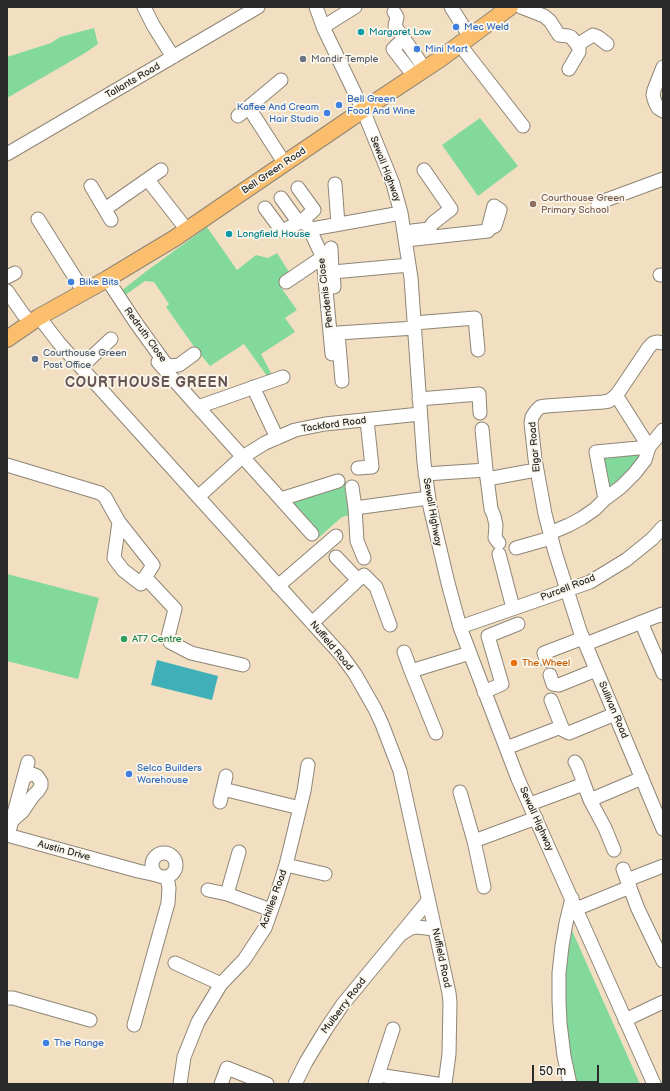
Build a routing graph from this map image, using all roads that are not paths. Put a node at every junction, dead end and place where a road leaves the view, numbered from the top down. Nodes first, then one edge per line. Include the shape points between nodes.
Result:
1 (144, 7) edge
2 (258, 7) edge
3 (316, 7) edge
4 (452, 7) edge
5 (510, 7) edge
6 (521, 7) edge
7 (360, 10) edge
8 (241, 11) edge
9 (394, 12) dead end
10 (323, 27) junction
11 (465, 41) junction
12 (398, 44) dead end
13 (607, 44) dead end
14 (577, 45) junction
15 (173, 58) junction
16 (663, 67) edge
17 (569, 69) dead end
18 (420, 73) junction
19 (281, 80) dead end
20 (249, 108) junction
21 (363, 110) junction
22 (663, 112) edge
23 (238, 116) dead end
24 (523, 126) dead end
25 (7, 154) edge
26 (285, 164) junction
27 (162, 170) dead end
28 (424, 170) dead end
29 (663, 179) edge
30 (148, 180) junction
31 (335, 184) dead end
32 (92, 186) dead end
33 (298, 188) dead end
34 (281, 198) dead end
35 (598, 203) dead end
36 (265, 208) dead end
37 (401, 213) junction
38 (38, 219) dead end
39 (304, 224) junction
40 (338, 224) junction
41 (488, 229) dead end
42 (186, 230) junction
43 (405, 236) junction
44 (327, 252) junction
45 (409, 265) junction
46 (332, 272) junction
47 (107, 279) junction
48 (286, 282) dead end
49 (7, 291) edge
50 (84, 292) junction
51 (335, 293) dead end
52 (35, 320) junction
53 (414, 325) junction
54 (7, 331) edge
55 (7, 339) edge
56 (112, 339) dead end
57 (137, 340) dead end
58 (663, 343) edge
59 (478, 350) dead end
60 (194, 354) dead end
61 (332, 354) dead end
62 (81, 367) junction
63 (284, 377) dead end
64 (342, 381) dead end
65 (253, 387) junction
66 (616, 395) junction
67 (419, 399) junction
68 (198, 407) junction
69 (480, 413) dead end
70 (420, 414) junction
71 (367, 420) junction
72 (482, 429) dead end
73 (663, 430) edge
74 (277, 438) junction
75 (650, 447) junction
76 (243, 457) junction
77 (7, 465) edge
78 (358, 468) dead end
79 (536, 470) junction
80 (425, 474) junction
81 (486, 475) junction
82 (338, 481) dead end
83 (352, 487) dead end
84 (198, 497) junction
85 (428, 498) junction
86 (280, 499) junction
87 (605, 499) junction
88 (354, 508) junction
89 (119, 522) junction
90 (663, 527) edge
91 (312, 534) dead end
92 (336, 536) dead end
93 (551, 536) junction
94 (516, 548) dead end
95 (336, 557) dead end
96 (364, 558) dead end
97 (145, 577) junction
98 (358, 580) junction
99 (278, 586) junction
100 (568, 590) junction
101 (514, 608) junction
102 (663, 616) edge
103 (641, 622) junction
104 (312, 623) junction
105 (518, 624) dead end
106 (390, 625) dead end
107 (460, 627) junction
108 (584, 641) junction
109 (404, 652) dead end
110 (470, 653) junction
111 (546, 660) dead end
112 (243, 665) dead end
113 (596, 670) junction
114 (411, 671) junction
115 (663, 674) edge
116 (550, 675) dead end
117 (484, 692) junction
118 (551, 700) dead end
119 (615, 714) junction
120 (561, 727) junction
121 (436, 733) dead end
122 (506, 748) junction
123 (28, 762) dead end
124 (575, 762) dead end
125 (308, 765) dead end
126 (226, 776) dead end
127 (24, 778) junction
128 (642, 778) junction
129 (584, 784) junction
130 (223, 789) junction
131 (460, 792) dead end
132 (590, 800) junction
133 (220, 802) dead end
134 (530, 804) junction
135 (300, 808) junction
136 (536, 818) junction
137 (12, 822) junction
138 (663, 827) edge
139 (7, 835) edge
140 (474, 842) junction
141 (614, 850) dead end
142 (238, 852) dead end
143 (154, 859) junction
144 (286, 865) junction
145 (120, 866) junction
146 (663, 866) edge
147 (325, 874) dead end
148 (162, 876) junction
149 (627, 879) junction
150 (484, 887) dead end
151 (208, 890) dead end
152 (227, 894) junction
153 (428, 901) junction
154 (574, 904) junction
155 (271, 910) junction
156 (434, 929) junction
157 (401, 934) junction
158 (663, 962) edge
159 (175, 963) dead end
160 (221, 984) junction
161 (7, 998) edge
162 (663, 1002) edge
163 (90, 1020) dead end
164 (625, 1020) junction
165 (134, 1025) dead end
166 (393, 1029) dead end
167 (376, 1079) edge
168 (180, 1084) edge
169 (221, 1084) edge
170 (267, 1084) edge
171 (296, 1084) edge
172 (437, 1084) edge
173 (445, 1084) edge
174 (570, 1084) edge
175 (654, 1084) edge

1 - 15 street
2 - 8 street, Tallants Road
3 - 10 street, Sewall Highway
4 - 11 street
5 - 11 main road, Bell Green Road
6 - 14 street via 544,16 559,35 571,37
7 - 10 street
8 - 15 street, Tallants Road
9 - 18 street via 397,16 395,26
10 - 21 street, Sewall Highway
11 - 18 main road, Bell Green Road
11 - 24 street
12 - 18 street via 393,49
13 - 14 street via 593,35
14 - 17 street via 579,52
15 - 25 street, Tallants Road
16 - 22 street via 653,95 658,108
18 - 21 main road, Bell Green Road
19 - 20 street
20 - 23 street
20 - 26 street
21 - 26 main road, Bell Green Road
21 - 37 street, Sewall Highway via 393,184
26 - 42 main road, Bell Green Road
27 - 30 street
28 - 43 street via 451,209 429,229
29 - 35 street
30 - 32 street via 108,215
30 - 42 street
31 - 40 street
33 - 39 street via 314,210
34 - 39 street, Pendenis Close
36 - 39 street via 282,231
37 - 40 street
37 - 43 street, Sewall Highway
38 - 50 street
39 - 40 street
39 - 44 street, Pendenis Close
41 - 43 street
42 - 47 main road, Bell Green Road
43 - 45 street, Sewall Highway
44 - 46 street
44 - 48 street
44 - 61 street, Pendenis Close
45 - 46 street
45 - 53 street, Sewall Highway
46 - 51 street
47 - 50 main road, Bell Green Road
47 - 60 street, Redruth Close via 165,363 169,366 179,365
49 - 52 street, Nuffield Road via 23,314
50 - 52 main road, Bell Green Road
52 - 54 main road, Bell Green Road
52 - 55 main road, Bell Green Road
52 - 62 street, Nuffield Road
53 - 59 street via 475,318
53 - 64 street via 338,333
53 - 67 street, Sewall Highway
56 - 62 street
57 - 68 street
58 - 66 street via 653,343 649,347
62 - 84 street, Nuffield Road
63 - 65 street
65 - 68 street
65 - 74 street
66 - 75 street
66 - 79 street, Elgar Road via 603,402 540,407 532,417 531,423
67 - 69 street via 479,394
67 - 70 street, Sewall Highway
68 - 76 street
70 - 71 street, Tackford Road
70 - 80 street, Sewall Highway
71 - 74 street, Tackford Road via 294,430
71 - 78 street via 372,467
72 - 81 street
73 - 75 street
74 - 76 street, Tackford Road
75 - 87 street via 634,474 622,487
75 - 87 street via 596,452
76 - 84 street, Tackford Road
76 - 86 street
77 - 89 street via 100,493 108,501
79 - 81 street
79 - 93 street, Elgar Road
80 - 81 street
80 - 85 street, Sewall Highway
81 - 101 street via 490,509 496,526 495,538
82 - 86 street
83 - 88 street
84 - 99 street, Nuffield Road
85 - 88 street
85 - 107 street, Sewall Highway
86 - 91 street
87 - 93 street via 582,518
88 - 96 street via 357,541
89 - 97 street via 153,565
89 - 97 street via 114,558 123,570 141,584
90 - 100 street, Purcell Road via 652,539 608,572
92 - 99 street
93 - 94 street
93 - 100 street, Elgar Road
95 - 98 street
97 - 112 street via 175,609 168,637 170,642 191,653
98 - 104 street
98 - 106 street via 364,575 376,587
99 - 104 street, Nuffield Road
100 - 101 street, Purcell Road
100 - 108 street, Sullivan Road
101 - 107 street, Purcell Road
102 - 103 street via 662,614
103 - 108 street
103 - 115 street
104 - 153 street, Nuffield Road via 355,674 382,724 400,771
105 - 117 street via 488,636 502,684
107 - 110 street, Sewall Highway
108 - 111 street via 544,653
108 - 113 street, Sullivan Road
109 - 114 street
110 - 114 street
110 - 117 street, Sewall Highway
113 - 116 street via 559,685 553,684
113 - 119 street, Sullivan Road
114 - 121 street
117 - 122 street, Sewall Highway
118 - 120 street
119 - 120 street via 569,733
119 - 128 street, Sullivan Road
120 - 122 street
122 - 134 street, Sewall Highway
123 - 127 street
124 - 129 street
125 - 135 street, Achilles Road
126 - 130 street
127 - 137 street
127 - 137 street via 32,774 37,776 41,786
128 - 132 street
128 - 138 street, Sullivan Road
129 - 132 street
129 - 134 street
130 - 133 street
130 - 135 street
131 - 140 street
132 - 141 street
134 - 136 street, Sewall Highway
135 - 144 street, Achilles Road
136 - 140 street
136 - 154 street, Sewall Highway
137 - 139 street
139 - 145 street, Austin Drive
140 - 150 street
142 - 152 street
143 - 145 street, Austin Drive
143 - 148 street via 154,872
143 - 148 street via 162,853 168,854 176,863 172,874
144 - 147 street
144 - 155 street, Achilles Road
145 - 148 street, Austin Drive
146 - 149 street
148 - 165 street via 169,888 168,903
149 - 154 street
149 - 158 street
151 - 152 street
152 - 155 street
153 - 156 street, Nuffield Road
153 - 157 street, Mulberry Road
154 - 164 street, Sewall Highway
154 - 174 street via 566,923 559,973 560,1023
155 - 160 street, Achilles Road via 265,928 244,960
156 - 157 street via 417,927
156 - 173 street, Nuffield Road via 450,1003 449,1054
157 - 171 street, Mulberry Road via 343,1004 306,1062
159 - 160 street
160 - 168 street, Achilles Road via 198,1022 184,1057
161 - 163 street
162 - 164 street
164 - 175 street, Sewall Highway
166 - 167 street
167 - 172 street
169 - 170 street via 227,1068

